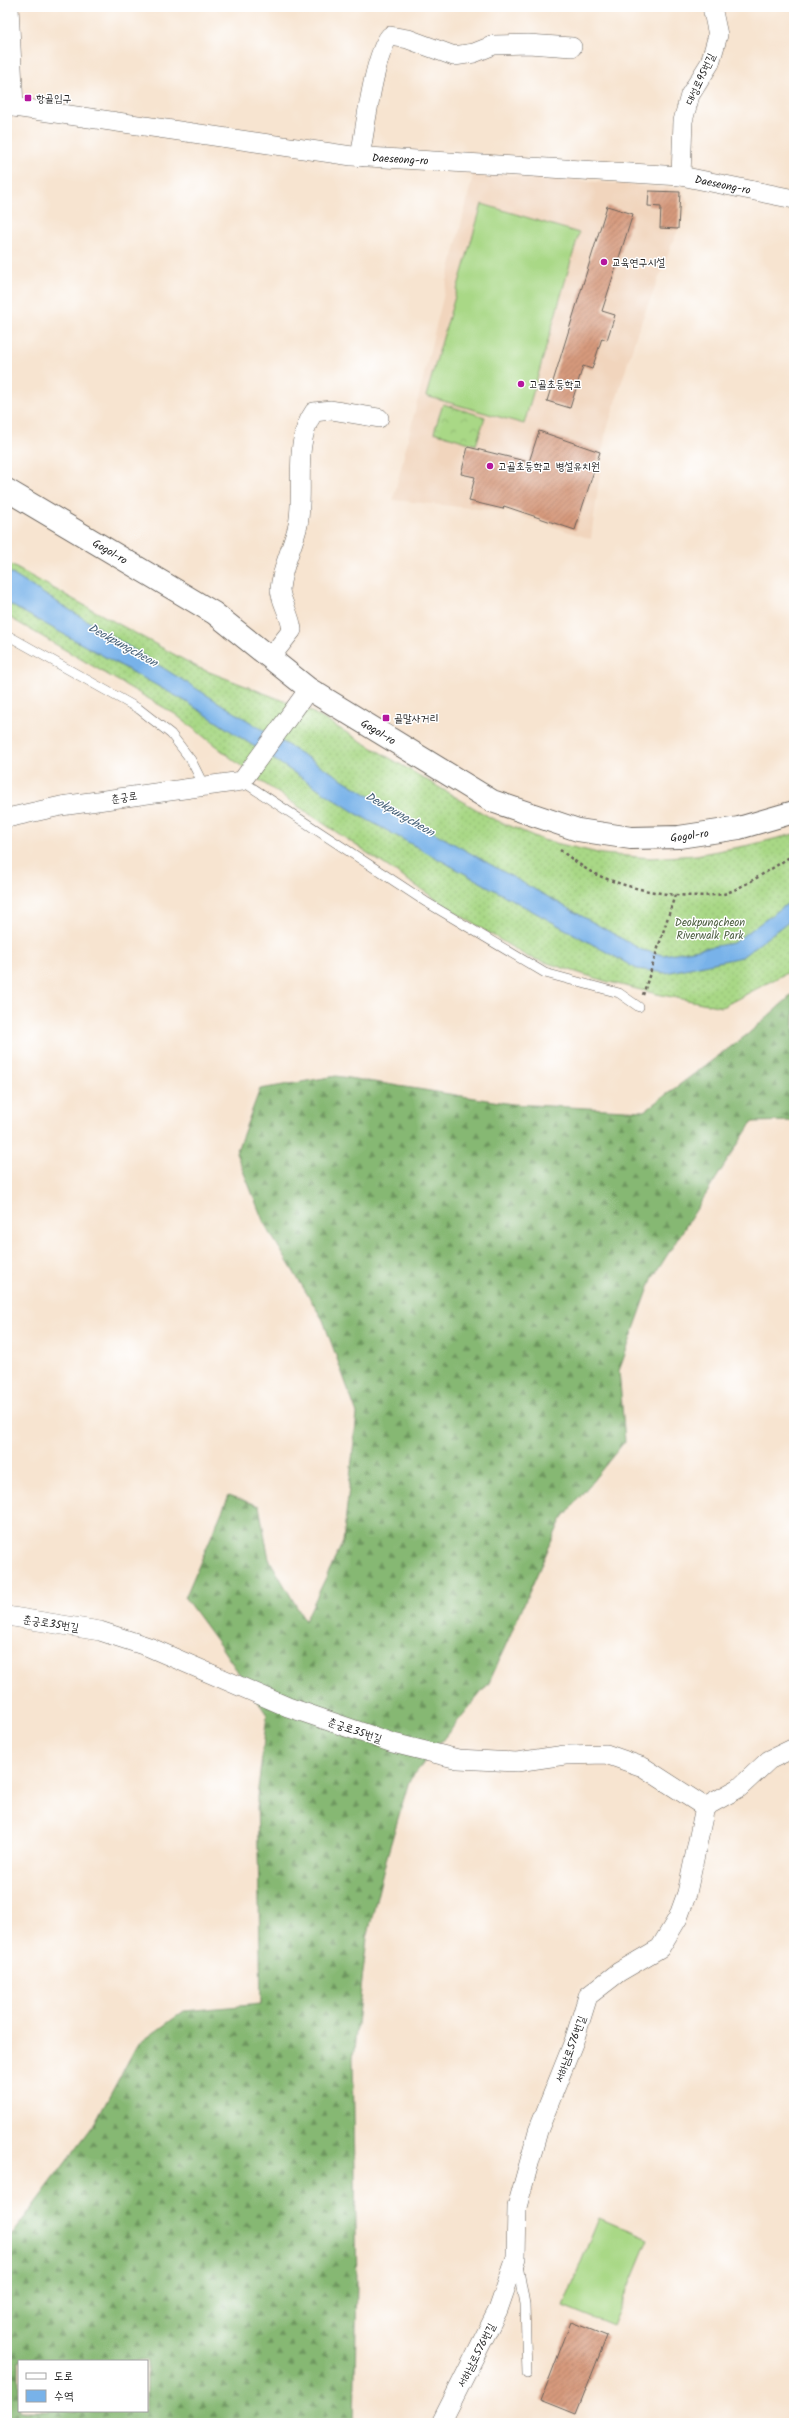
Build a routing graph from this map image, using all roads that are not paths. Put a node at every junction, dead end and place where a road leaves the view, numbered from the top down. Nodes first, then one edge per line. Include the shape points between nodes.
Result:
1 (9, 7) edge
2 (712, 7) edge
3 (572, 47) dead end
4 (10, 107) edge
5 (360, 157) junction
6 (681, 176) junction
7 (794, 199) edge
8 (379, 418) dead end
9 (7, 490) edge
10 (7, 635) edge
11 (270, 658) junction
12 (309, 689) junction
13 (242, 781) junction
14 (204, 786) junction
15 (794, 812) edge
16 (7, 818) edge
17 (639, 1007) road end
18 (7, 1616) edge
19 (794, 1748) edge
20 (705, 1807) junction
21 (516, 2258) junction
22 (527, 2374) dead end
23 (441, 2423) edge

1 - 4 street
2 - 6 street, 대성로95번길 via 718,35 710,63 690,96 683,122
3 - 5 street via 494,45 474,53 454,56 408,39 390,36 384,42
4 - 5 street, Daeseong-ro
5 - 6 street, Daeseong-ro
6 - 7 street, Daeseong-ro
8 - 11 street via 331,410 314,412 307,421 302,438 298,524 284,566 280,591 292,630
9 - 11 street, Gogol-ro via 214,613
10 - 14 lane via 139,709 171,734 191,760
11 - 12 street, Gogol-ro
12 - 13 street
12 - 15 street, Gogol-ro via 492,801 578,830 632,838 679,837 739,828
13 - 14 street, 춘궁로
13 - 17 lane via 426,902 545,973 619,993
14 - 16 street, 춘궁로 via 61,806
18 - 20 street, 춘궁로35번길 via 107,1634 149,1647 288,1707 393,1743 458,1759 517,1762 565,1755 606,1754 643,1767
19 - 20 street via 769,1760 740,1788
20 - 21 street, 서하남로576번길 via 687,1893 678,1918 660,1948 619,1972 588,1996 574,2041 538,2131 517,2207
21 - 22 lane via 525,2304
21 - 23 street, 서하남로576번길 via 498,2310

